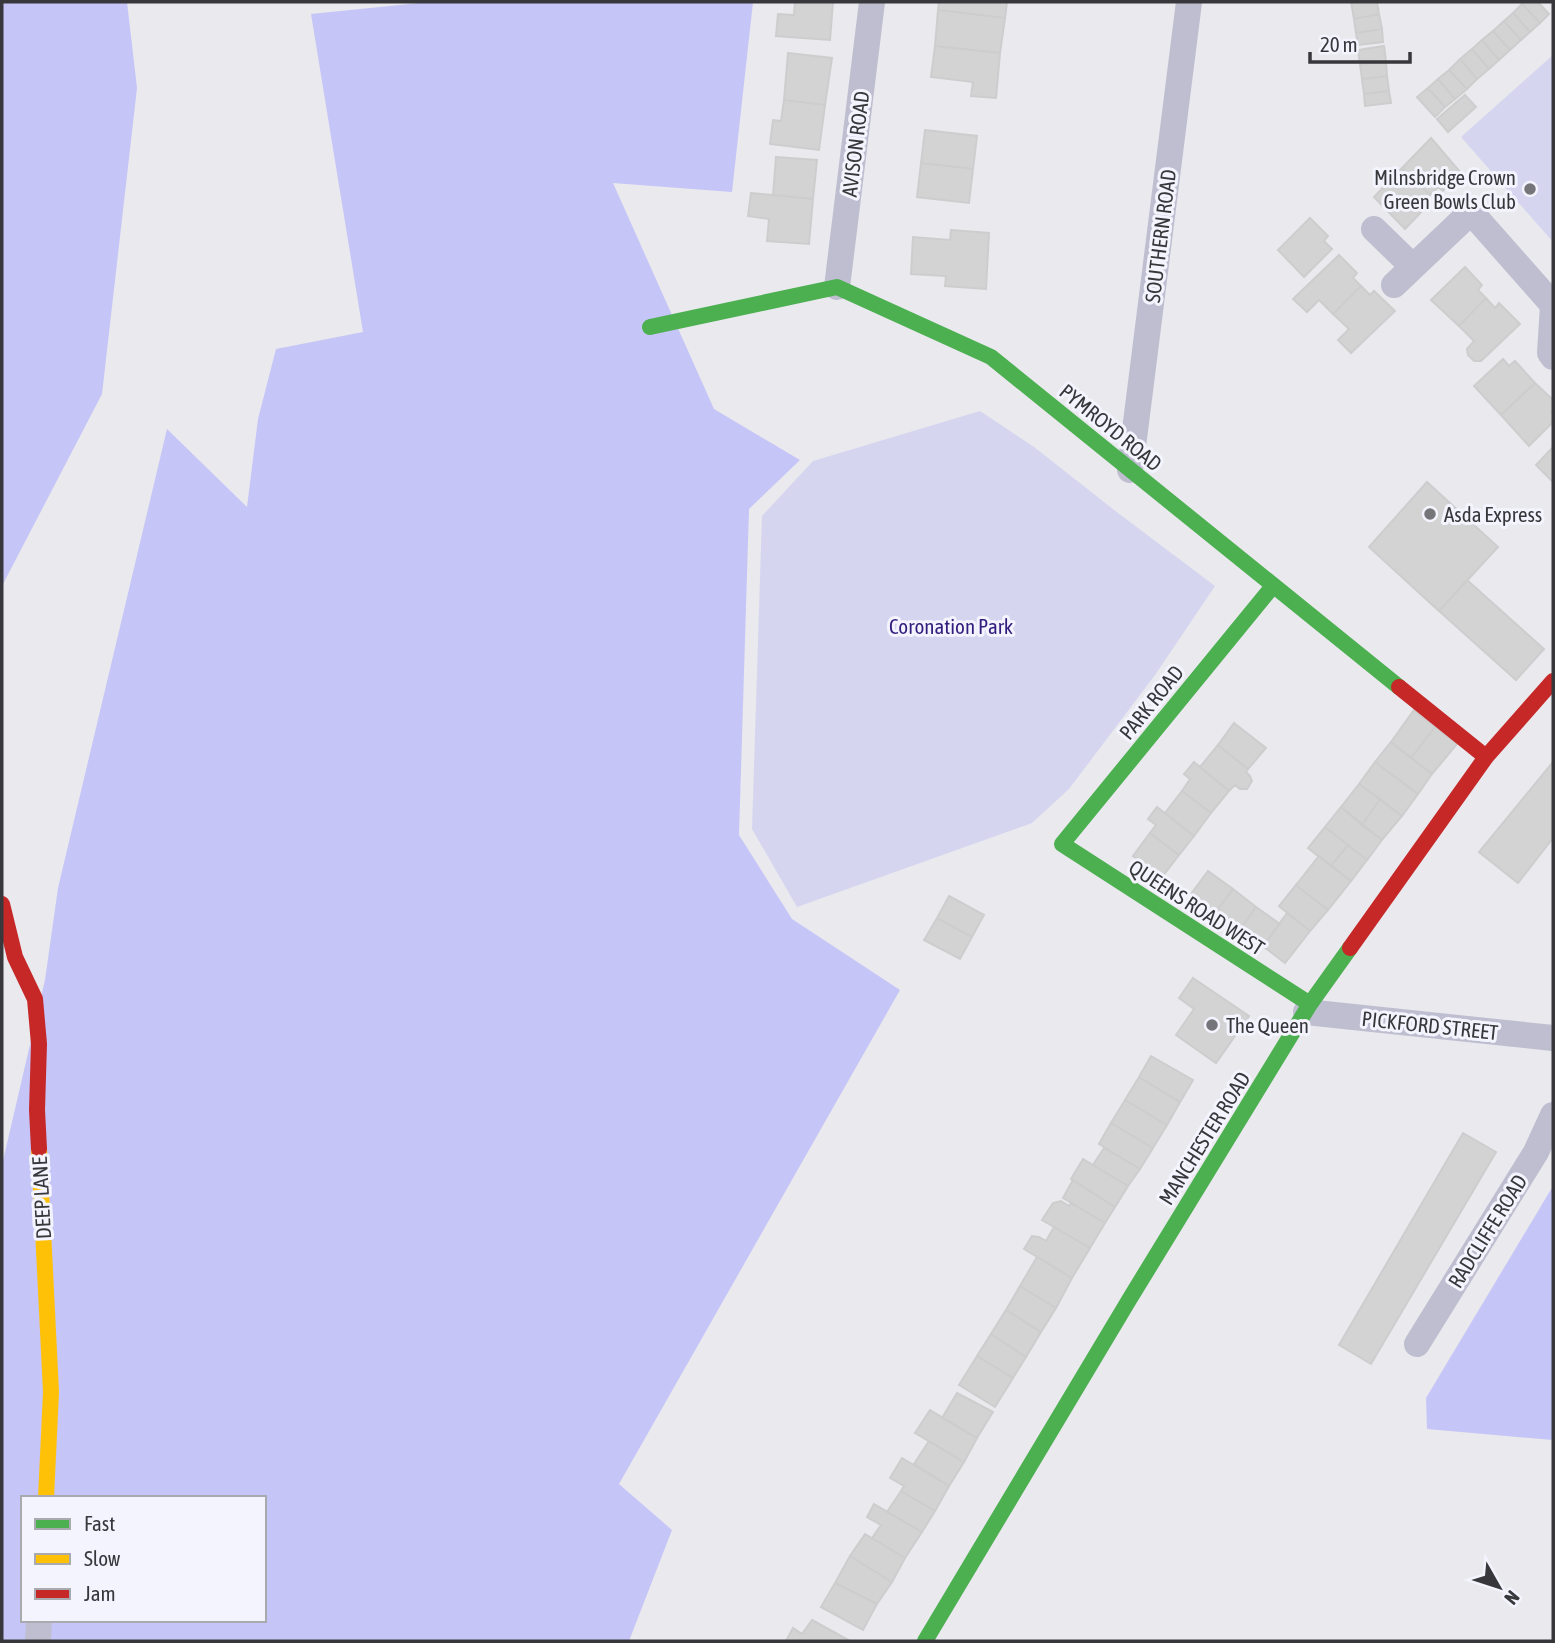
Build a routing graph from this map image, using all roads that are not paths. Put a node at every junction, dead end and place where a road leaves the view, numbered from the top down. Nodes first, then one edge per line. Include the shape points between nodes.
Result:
1 (872, 2) edge
2 (1189, 2) edge
3 (1374, 229) dead end
4 (837, 287) junction
5 (650, 327) dead end
6 (1553, 357) edge
7 (1130, 470) junction
8 (1273, 586) junction
9 (1553, 681) edge
10 (1486, 757) junction
11 (1062, 844) joint
12 (2, 904) edge
13 (1308, 1008) junction
14 (1553, 1038) edge
15 (1553, 1115) edge
16 (1417, 1344) dead end
17 (46, 1496) edge
18 (39, 1622) edge
19 (38, 1641) edge
20 (925, 1641) edge

1 - 4 street, AVISON ROAD
2 - 7 street, SOUTHERN ROAD
3 - 6 street via 1404,276 1471,212 1553,305
4 - 5 street
4 - 7 street, PYMROYD ROAD via 991,357
7 - 8 street, PYMROYD ROAD
8 - 10 street, PYMROYD ROAD
8 - 11 street, PARK ROAD
9 - 10 street, MANCHESTER ROAD
10 - 13 street, MANCHESTER ROAD
11 - 13 street, QUEENS ROAD WEST
12 - 17 street, DEEP LANE via 15,957 35,999 39,1044 37,1110 51,1392
13 - 14 street, PICKFORD STREET
13 - 20 street, MANCHESTER ROAD
15 - 16 street, RADCLIFFE ROAD via 1536,1152
18 - 19 street

